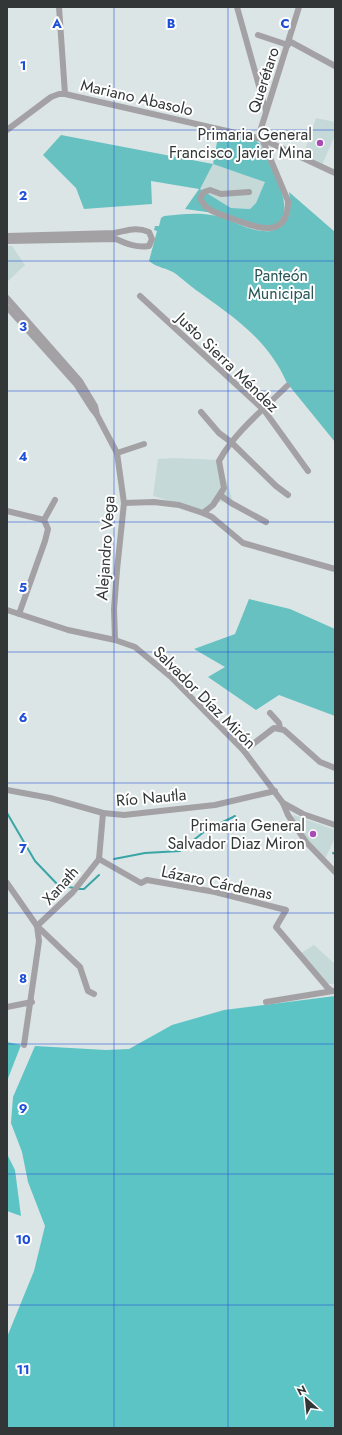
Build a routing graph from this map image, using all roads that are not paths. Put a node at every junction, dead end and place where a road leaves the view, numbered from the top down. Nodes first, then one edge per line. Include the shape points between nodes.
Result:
1 (59, 7) edge
2 (237, 7) edge
3 (299, 7) edge
4 (258, 35) dead end
5 (289, 43) junction
6 (335, 66) edge
7 (65, 94) junction
8 (266, 111) junction
9 (7, 130) edge
10 (260, 138) junction
11 (335, 173) edge
12 (249, 192) dead end
13 (7, 236) edge
14 (116, 236) junction
15 (7, 241) edge
16 (140, 296) dead end
17 (7, 298) edge
18 (9, 307) edge
19 (287, 386) dead end
20 (264, 410) junction
21 (201, 412) dead end
22 (231, 442) junction
23 (144, 444) dead end
24 (117, 453) junction
25 (308, 471) dead end
26 (220, 495) junction
27 (288, 495) dead end
28 (55, 500) dead end
29 (124, 502) junction
30 (7, 511) edge
31 (203, 513) junction
32 (44, 520) junction
33 (266, 522) dead end
34 (335, 570) edge
35 (7, 610) edge
36 (19, 614) junction
37 (115, 640) junction
38 (270, 713) dead end
39 (280, 728) junction
40 (244, 751) junction
41 (335, 768) edge
42 (7, 790) edge
43 (275, 791) junction
44 (283, 803) junction
45 (103, 814) junction
46 (335, 825) edge
47 (99, 859) junction
48 (335, 872) edge
49 (7, 883) edge
50 (37, 926) junction
51 (333, 991) edge
52 (94, 994) dead end
53 (32, 1002) junction
54 (266, 1002) dead end
55 (7, 1007) edge
56 (24, 1045) dead end

1 - 7 street
2 - 8 street
3 - 5 street, Querétaro
4 - 5 street
5 - 6 street
5 - 8 street, Querétaro
7 - 9 street, Mariano Abasolo via 50,97
7 - 10 street, Mariano Abasolo
8 - 10 street, Querétaro
10 - 11 street, Mariano Abasolo
10 - 12 street via 288,200 288,210 279,225 268,229 250,227 210,210 203,205 200,198 204,192 210,190 221,194
13 - 14 street
14 - 14 street via 129,245 143,247 149,246 152,239 149,232 143,230 129,230
14 - 15 street
16 - 20 street, Justo Sierra Méndez
17 - 18 street, Alejandro Vega
18 - 24 street, Alejandro Vega via 78,382 95,406
19 - 20 street
20 - 22 street
20 - 25 street, Justo Sierra Méndez
21 - 22 street via 219,433
22 - 26 street via 219,461 224,488
22 - 27 street
23 - 24 street
24 - 29 street, Alejandro Vega
26 - 31 street
26 - 33 street
28 - 32 street
29 - 31 street via 167,504
29 - 37 street, Alejandro Vega via 114,609
30 - 32 street
31 - 34 street via 212,517 244,543
32 - 36 street via 48,529 45,541
35 - 36 street, Salvador Díaz Mirón
36 - 37 street, Salvador Díaz Mirón via 68,630
37 - 40 street, Salvador Díaz Mirón via 135,647 171,677
38 - 39 street
39 - 40 street via 274,728
39 - 41 street via 320,762
40 - 43 street, Salvador Díaz Mirón
42 - 45 street, Río Nautla via 50,798
43 - 44 street, Salvador Díaz Mirón
43 - 45 street, Río Nautla via 215,805 124,815
44 - 46 street via 303,814
44 - 48 street, Salvador Díaz Mirón via 306,842
45 - 47 street
47 - 50 street, Xanath via 73,892
47 - 51 street, Lázaro Cárdenas via 141,883 147,880 215,892 286,910 276,928
49 - 50 street
50 - 52 street via 80,967 88,990
50 - 53 street via 39,941
51 - 54 street
53 - 55 street
53 - 56 street

